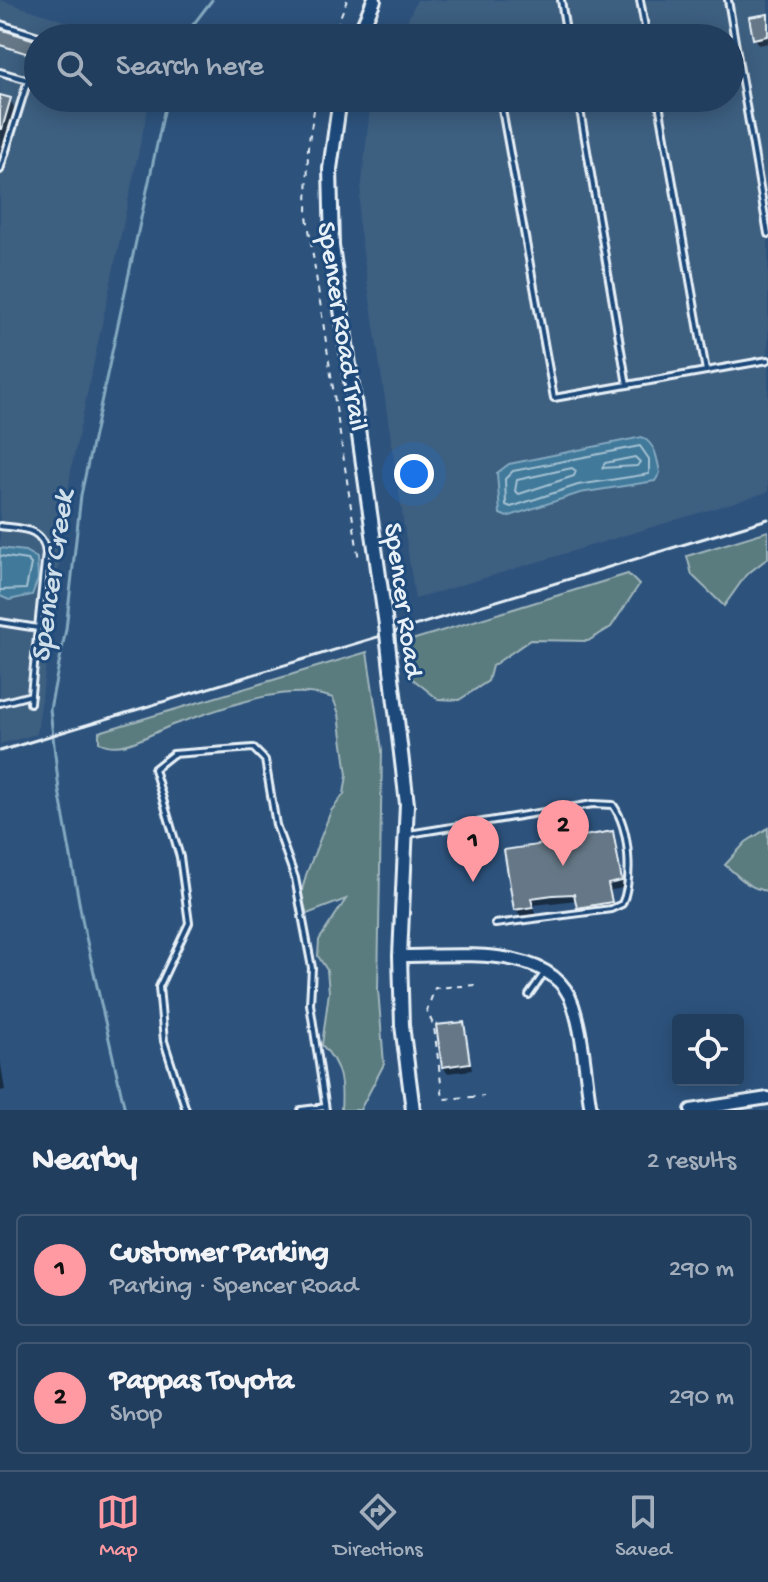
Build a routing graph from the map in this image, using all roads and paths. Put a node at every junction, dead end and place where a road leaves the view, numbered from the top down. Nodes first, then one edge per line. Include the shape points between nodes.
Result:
1 (347, 0) edge
2 (374, 0) edge
3 (561, 0) edge
4 (640, 0) edge
5 (728, 0) edge
6 (0, 24) edge
7 (338, 24) edge
8 (364, 24) edge
9 (565, 24) edge
10 (644, 24) edge
11 (732, 24) edge
12 (24, 31) edge
13 (0, 72) edge
14 (24, 79) edge
15 (24, 93) edge
16 (744, 94) edge
17 (314, 112) edge
18 (338, 112) edge
19 (503, 112) edge
20 (580, 112) edge
21 (660, 112) edge
22 (0, 170) edge
23 (768, 234) edge
24 (768, 360) edge
25 (706, 371) junction
26 (627, 385) junction
27 (0, 526) edge
28 (359, 560) dead end
29 (0, 622) edge
30 (38, 628) junction
31 (31, 695) junction
32 (0, 703) edge
33 (30, 703) dead end
34 (406, 834) junction
35 (495, 924) dead end
36 (400, 956) junction
37 (547, 970) junction
38 (475, 985) dead end
39 (529, 995) dead end
40 (484, 1096) dead end
41 (768, 1098) edge
42 (325, 1108) edge
43 (186, 1110) edge
44 (301, 1110) edge
45 (413, 1110) edge
46 (591, 1110) edge
47 (691, 1110) edge

1 - 7 path
2 - 8 main road
3 - 9 lane
4 - 10 lane
5 - 11 lane
6 - 12 lane
13 - 14 lane
15 - 22 lane
16 - 23 lane
17 - 28 path, Spencer Road Trail via 307,216
18 - 34 main road, Spencer Road, bridge via 330,169 330,233 386,625
19 - 26 lane via 554,398
20 - 26 lane
21 - 25 lane
24 - 25 lane
25 - 26 lane
27 - 30 lane via 34,531 45,540
29 - 30 lane
30 - 31 lane
31 - 32 lane
31 - 33 lane
34 - 35 lane via 613,805 620,815 629,887 622,904
34 - 36 main road, Spencer Road
36 - 37 street via 508,959
36 - 45 main road, Spencer Road
37 - 39 lane
37 - 46 street via 573,1005
38 - 40 path via 435,988 427,1010 443,1099
41 - 47 street
42 - 43 lane via 310,1004 312,968 295,878 276,825 265,760 253,748 173,754 154,769 180,857 189,923 159,987 164,1041
42 - 44 lane

